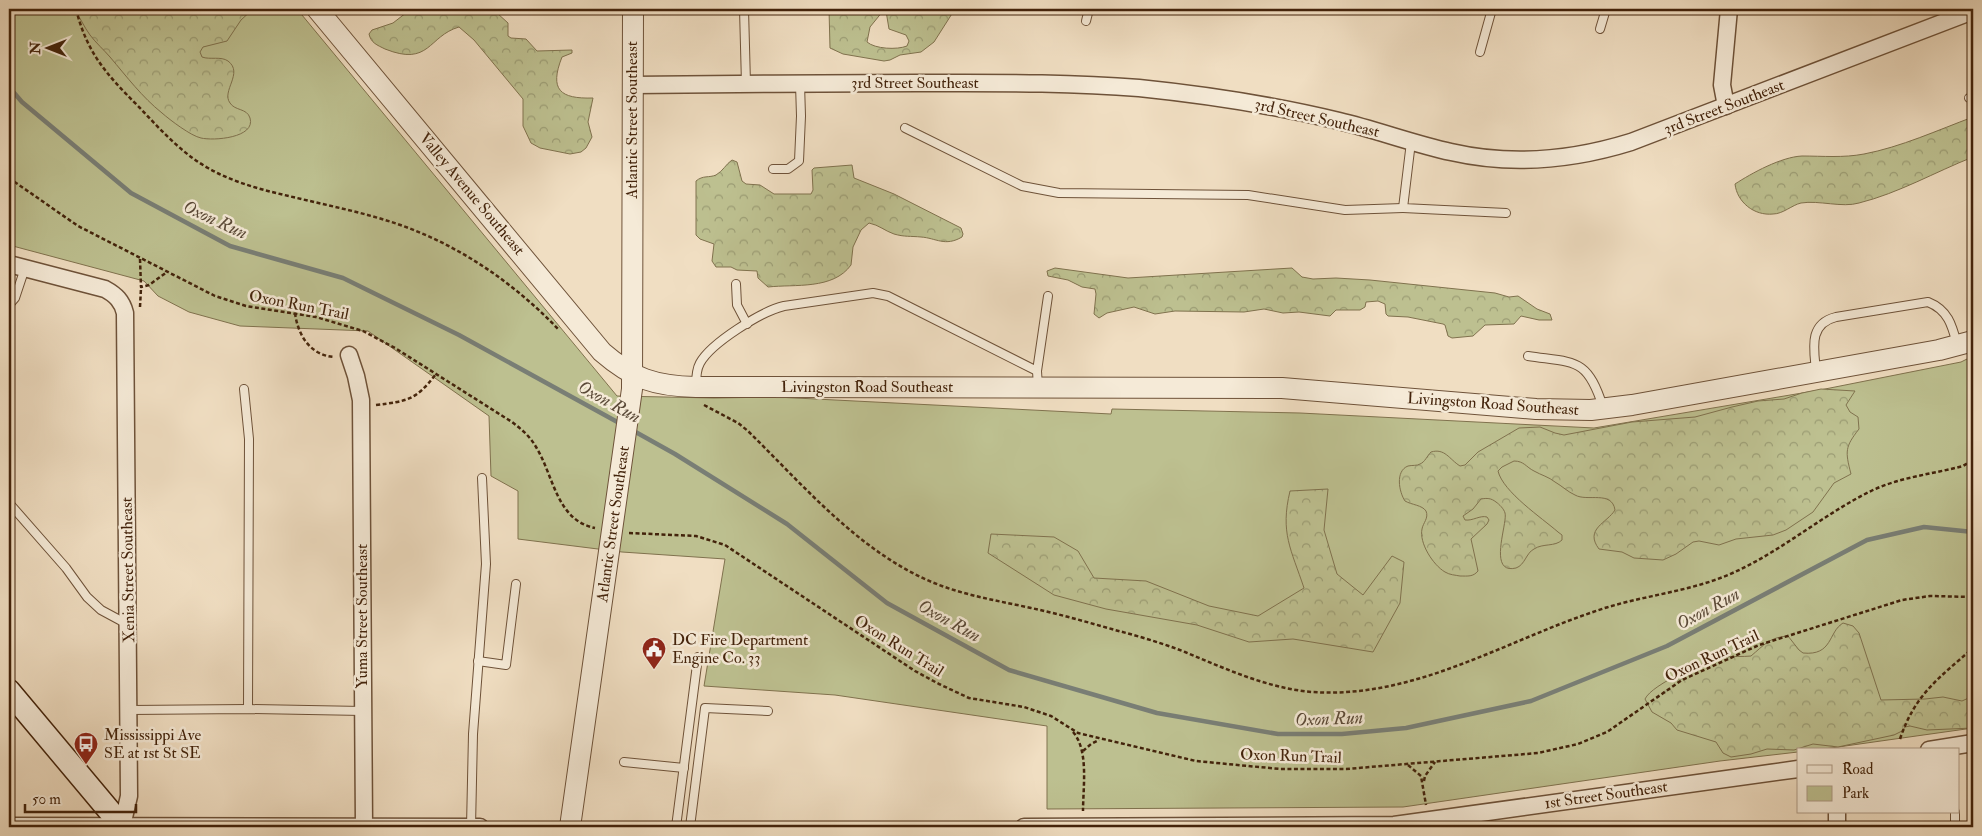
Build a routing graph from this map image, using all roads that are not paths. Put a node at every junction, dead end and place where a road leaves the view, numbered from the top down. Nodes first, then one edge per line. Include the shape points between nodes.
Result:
1 (316, 9) edge
2 (633, 9) edge
3 (744, 9) edge
4 (1089, 9) edge
5 (1492, 9) edge
6 (1606, 9) edge
7 (1728, 9) edge
8 (1973, 11) edge
9 (1949, 14) edge
10 (1086, 21) dead end
11 (1600, 29) dead end
12 (1480, 52) dead end
13 (746, 84) junction
14 (800, 84) junction
15 (633, 85) junction
16 (1726, 106) junction
17 (905, 128) dead end
18 (1411, 142) junction
19 (773, 169) dead end
20 (1402, 208) junction
21 (1506, 214) dead end
22 (17, 266) edge
23 (736, 284) dead end
24 (1048, 296) dead end
25 (9, 305) edge
26 (747, 324) junction
27 (1965, 344) edge
28 (349, 355) road end
29 (1528, 356) dead end
30 (1816, 373) junction
31 (632, 374) junction
32 (1037, 379) junction
33 (244, 389) dead end
34 (698, 395) junction
35 (1603, 409) junction
36 (482, 478) dead end
37 (9, 503) edge
38 (516, 584) dead end
39 (128, 625) junction
40 (698, 657) dead end
41 (478, 662) junction
42 (9, 691) edge
43 (248, 709) junction
44 (128, 710) junction
45 (768, 711) dead end
46 (363, 712) junction
47 (1973, 743) edge
48 (1955, 748) edge
49 (624, 762) dead end
50 (684, 768) junction
51 (1797, 769) edge
52 (1837, 814) edge
53 (1955, 814) edge
54 (9, 826) edge
55 (279, 826) edge
56 (364, 826) edge
57 (1411, 826) edge
58 (122, 827) edge
59 (440, 827) edge
60 (471, 827) edge
61 (480, 827) edge
62 (570, 827) edge
63 (676, 827) edge
64 (690, 827) edge
65 (1024, 827) edge
66 (1064, 827) edge
67 (1837, 827) edge
68 (1955, 827) edge

1 - 31 street, Valley Avenue Southeast via 598,348
2 - 15 street, Atlantic Street Southeast
3 - 13 lane
4 - 10 lane
5 - 12 lane
6 - 11 lane
7 - 16 street via 1722,85
8 - 9 street, 3rd Street Southeast
9 - 16 street, 3rd Street Southeast
13 - 14 street, 3rd Street Southeast
13 - 15 street, 3rd Street Southeast
14 - 18 street, 3rd Street Southeast via 1032,83 1136,88 1211,96 1277,108
14 - 19 lane via 799,161 788,170
15 - 31 street, Atlantic Street Southeast
16 - 18 street, 3rd Street Southeast via 1626,144 1559,158 1482,158
17 - 20 lane via 1022,186 1059,193 1248,195 1344,210
18 - 20 lane
20 - 21 lane
22 - 25 lane via 15,298
22 - 39 street, Xenia Street Southeast via 105,289 117,296 123,306
23 - 26 lane via 737,305
24 - 32 lane
26 - 32 lane, Livingston Road Southeast via 784,306 878,294 888,296
26 - 34 lane, Livingston Road Southeast via 720,341 704,357 697,370
27 - 30 street, Livingston Road Southeast
27 - 30 lane via 1948,316 1928,302 1836,317 1824,322 1816,332
28 - 46 street, Yuma Street Southeast via 361,406
29 - 35 lane via 1569,362 1584,368 1596,386
30 - 35 street, Livingston Road Southeast
31 - 34 street, Livingston Road Southeast
31 - 62 street, Atlantic Street Southeast
32 - 34 street, Livingston Road Southeast
32 - 35 street, Livingston Road Southeast via 1288,388 1536,409
33 - 43 lane via 250,439
36 - 41 lane via 486,564
37 - 39 lane via 88,597 101,610
38 - 41 lane via 506,664
39 - 44 street, Xenia Street Southeast
40 - 50 lane
41 - 60 lane
42 - 58 main road
43 - 44 lane
43 - 46 lane
44 - 58 street, Xenia Street Southeast via 129,796
45 - 64 lane via 706,708
46 - 56 street, Yuma Street Southeast
47 - 48 street
49 - 50 lane
50 - 63 lane
51 - 57 street, 1st Street Southeast
52 - 67 street
53 - 68 lane
54 - 58 street
55 - 56 street
55 - 58 street
56 - 59 street
57 - 66 street, 1st Street Southeast
59 - 60 street
60 - 61 street
65 - 66 street, 1st Street Southeast

